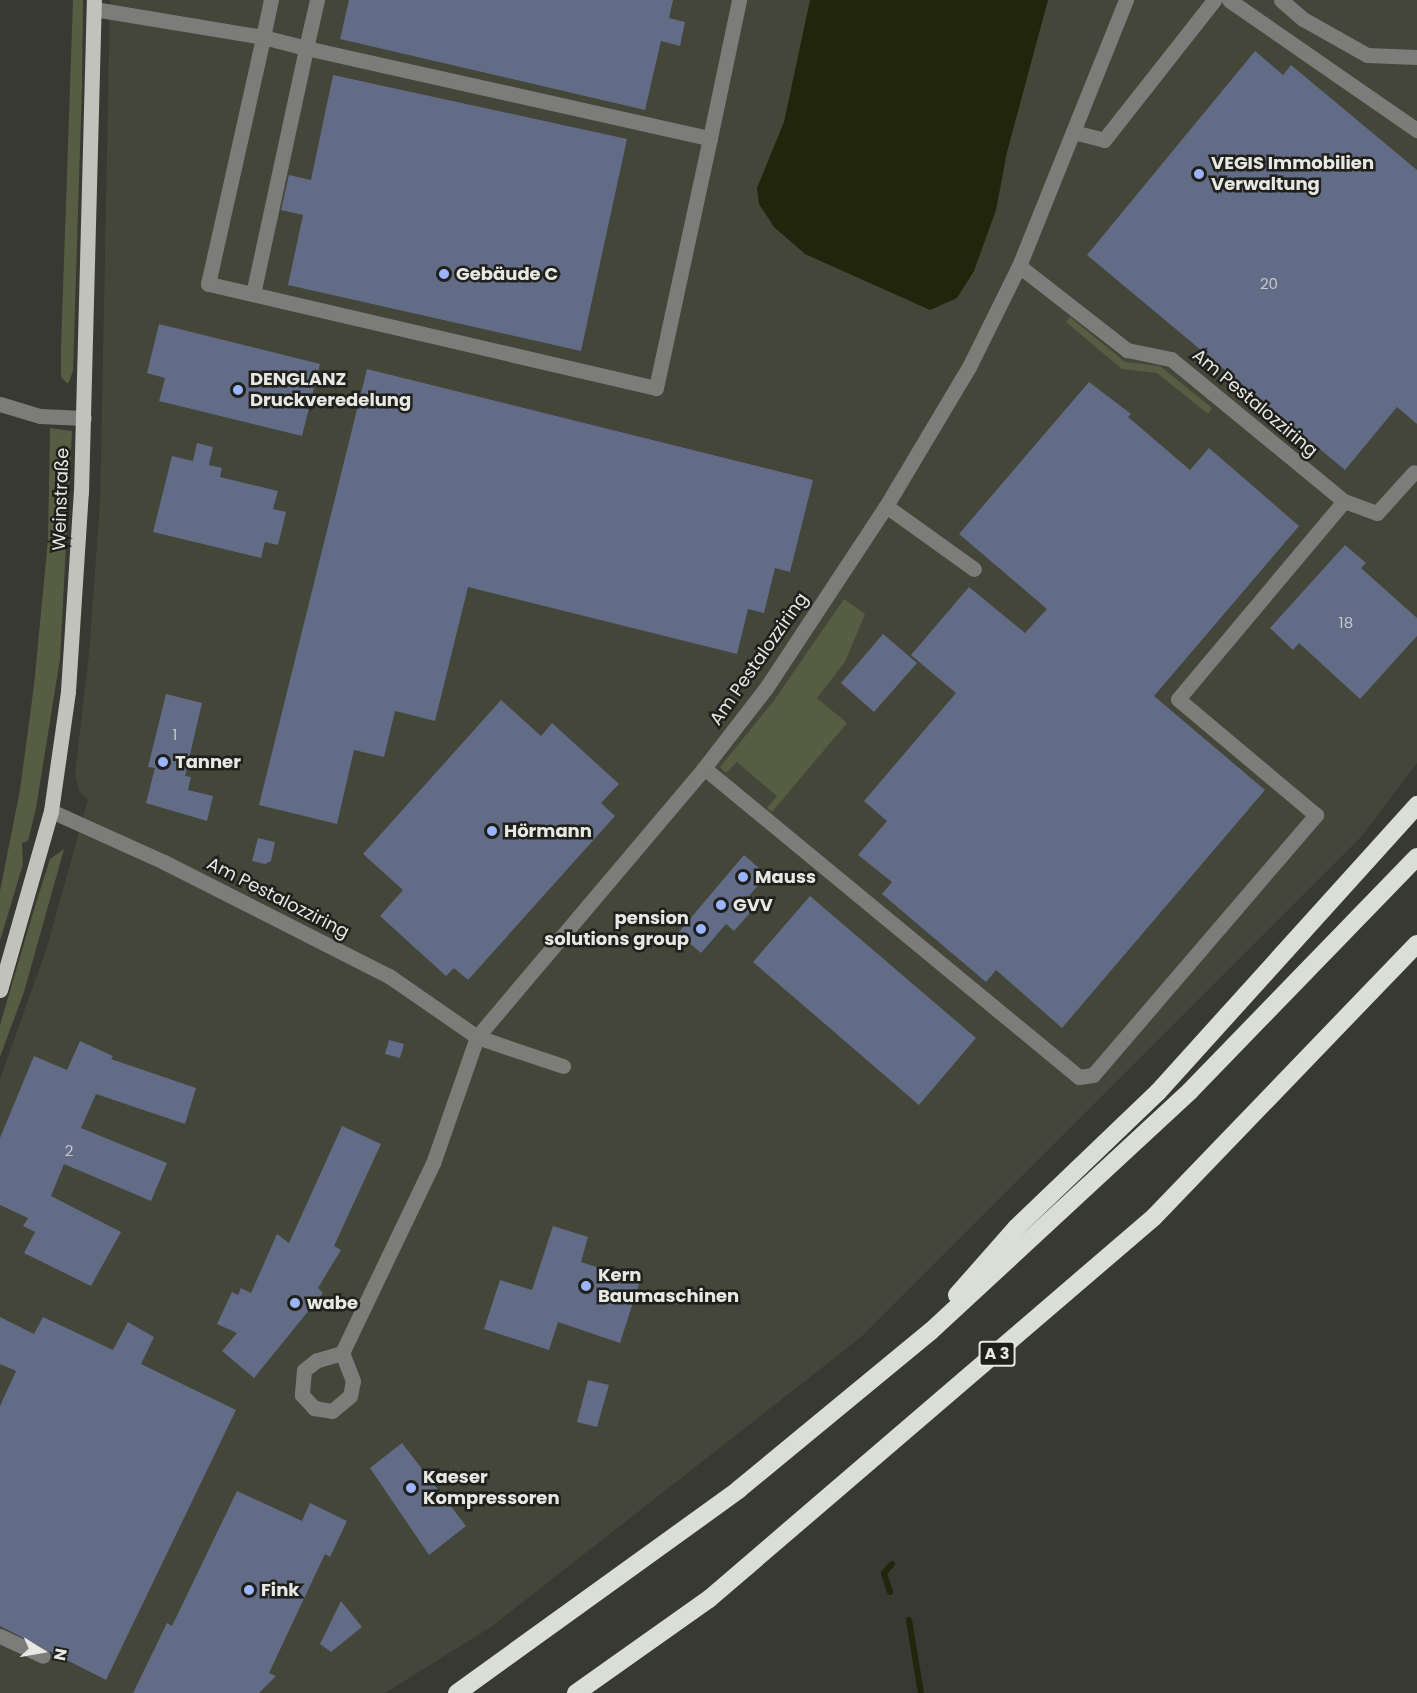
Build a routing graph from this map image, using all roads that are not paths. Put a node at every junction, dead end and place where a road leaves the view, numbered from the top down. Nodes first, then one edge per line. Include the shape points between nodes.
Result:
1 (271, 0) edge
2 (317, 0) edge
3 (739, 0) edge
4 (1126, 0) edge
5 (1214, 0) edge
6 (1229, 0) edge
7 (1281, 0) edge
8 (94, 4) edge
9 (263, 37) junction
10 (306, 48) junction
11 (1411, 57) edge
12 (1417, 130) edge
13 (1073, 132) junction
14 (710, 138) junction
15 (1019, 266) junction
16 (253, 294) junction
17 (0, 404) edge
18 (84, 418) junction
19 (1414, 472) dead end
20 (1344, 501) junction
21 (886, 506) junction
22 (974, 569) dead end
23 (704, 768) junction
24 (1417, 805) edge
25 (51, 811) junction
26 (1417, 857) edge
27 (1417, 944) edge
28 (1417, 958) edge
29 (1388, 978) junction
30 (0, 990) edge
31 (477, 1037) junction
32 (563, 1066) dead end
33 (931, 1331) junction
34 (342, 1353) dead end
35 (0, 1636) edge
36 (43, 1656) dead end
37 (457, 1693) edge
38 (576, 1693) edge

1 - 9 street
2 - 10 street
3 - 14 street
4 - 13 street, Am Pestalozziring
5 - 13 street via 1104,140
6 - 12 street
7 - 11 street via 1303,19 1367,55
8 - 9 street
8 - 18 main road, Weinstraße
9 - 10 street
9 - 16 street via 208,284
10 - 14 street
10 - 16 street
13 - 15 street, Am Pestalozziring
14 - 16 street via 656,388
15 - 20 street, Am Pestalozziring via 1127,350 1171,359
15 - 21 street, Am Pestalozziring via 969,366
17 - 18 street via 40,416
18 - 25 main road, Weinstraße via 68,691
19 - 20 street, Am Pestalozziring via 1377,513
20 - 23 street via 1178,699 1316,815 1093,1075 1079,1077
21 - 22 street
21 - 23 street, Am Pestalozziring via 766,688
23 - 31 street, Am Pestalozziring
24 - 33 highway via 1158,1092 1016,1228 963,1286
25 - 30 main road, Weinstraße
25 - 31 street, Am Pestalozziring via 83,822 389,976
26 - 33 highway via 1190,1091
27 - 29 highway, A 3
28 - 29 highway
29 - 38 highway, A 3 via 1137,1232 709,1599
31 - 32 street
31 - 34 street, Am Pestalozziring via 433,1162
33 - 37 highway via 738,1490
35 - 36 street

